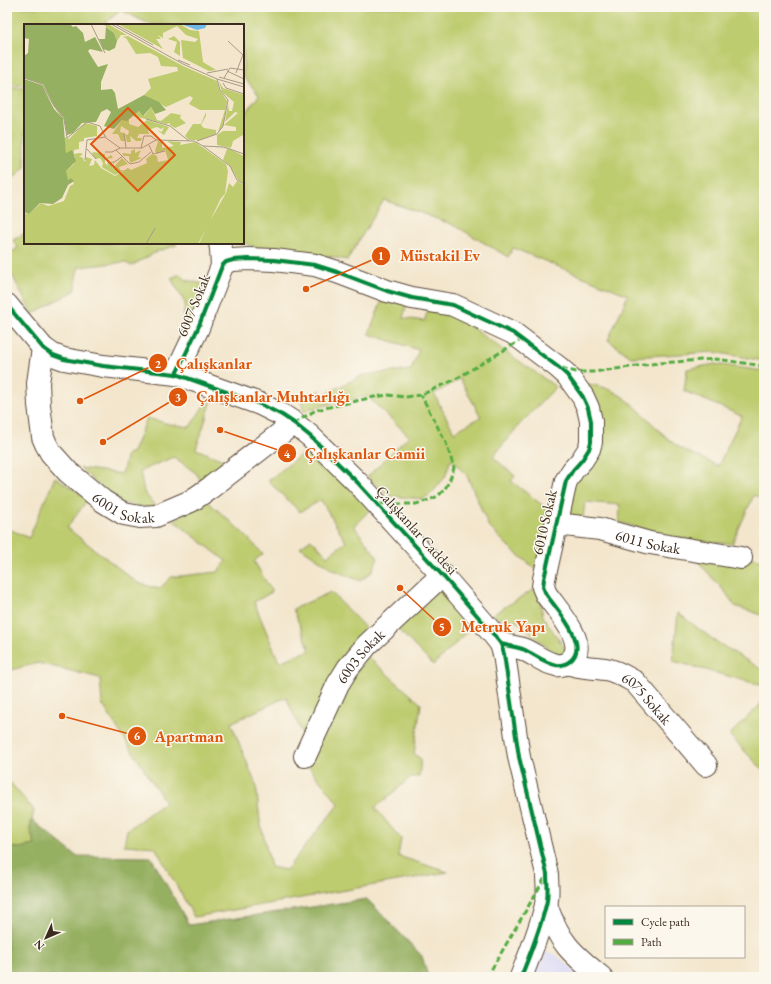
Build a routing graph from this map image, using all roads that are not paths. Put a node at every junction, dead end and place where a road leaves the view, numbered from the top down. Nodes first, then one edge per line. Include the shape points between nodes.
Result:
1 (220, 244) edge
2 (222, 266) junction
3 (7, 305) edge
4 (44, 348) junction
5 (176, 374) junction
6 (294, 423) junction
7 (556, 524) junction
8 (741, 558) dead end
9 (442, 575) junction
10 (501, 644) junction
11 (567, 663) junction
12 (305, 756) dead end
13 (706, 765) dead end
14 (546, 904) junction
15 (521, 977) edge
16 (601, 977) edge

1 - 2 street, 6007 Sokak
2 - 5 street, 6007 Sokak via 198,328
2 - 7 street, 6010 Sokak via 226,262 248,259 315,265 387,291 453,305 513,333 558,366 583,397 588,408 592,435 589,449 566,481
3 - 4 street, Çalışkanlar Caddesi
4 - 5 street, Çalışkanlar Caddesi via 64,359
4 - 6 street, 6001 Sokak via 38,382 39,406 46,444 68,472 124,514 156,516 190,501
5 - 6 street, Çalışkanlar Caddesi via 260,404
6 - 9 street, Çalışkanlar Caddesi via 357,482
7 - 8 street, 6011 Sokak via 600,529 650,543
7 - 11 street, 6010 Sokak via 543,587 577,642 573,659
9 - 10 street, Çalışkanlar Caddesi
9 - 12 street, 6003 Sokak via 367,645 348,668
10 - 11 street, 6075 Sokak via 524,649 557,665
10 - 14 street, Çalışkanlar Caddesi via 518,757 547,874
11 - 13 street, 6075 Sokak via 582,668 607,669 634,682
14 - 15 street, Çalışkanlar Caddesi
14 - 16 street via 558,935 565,945

